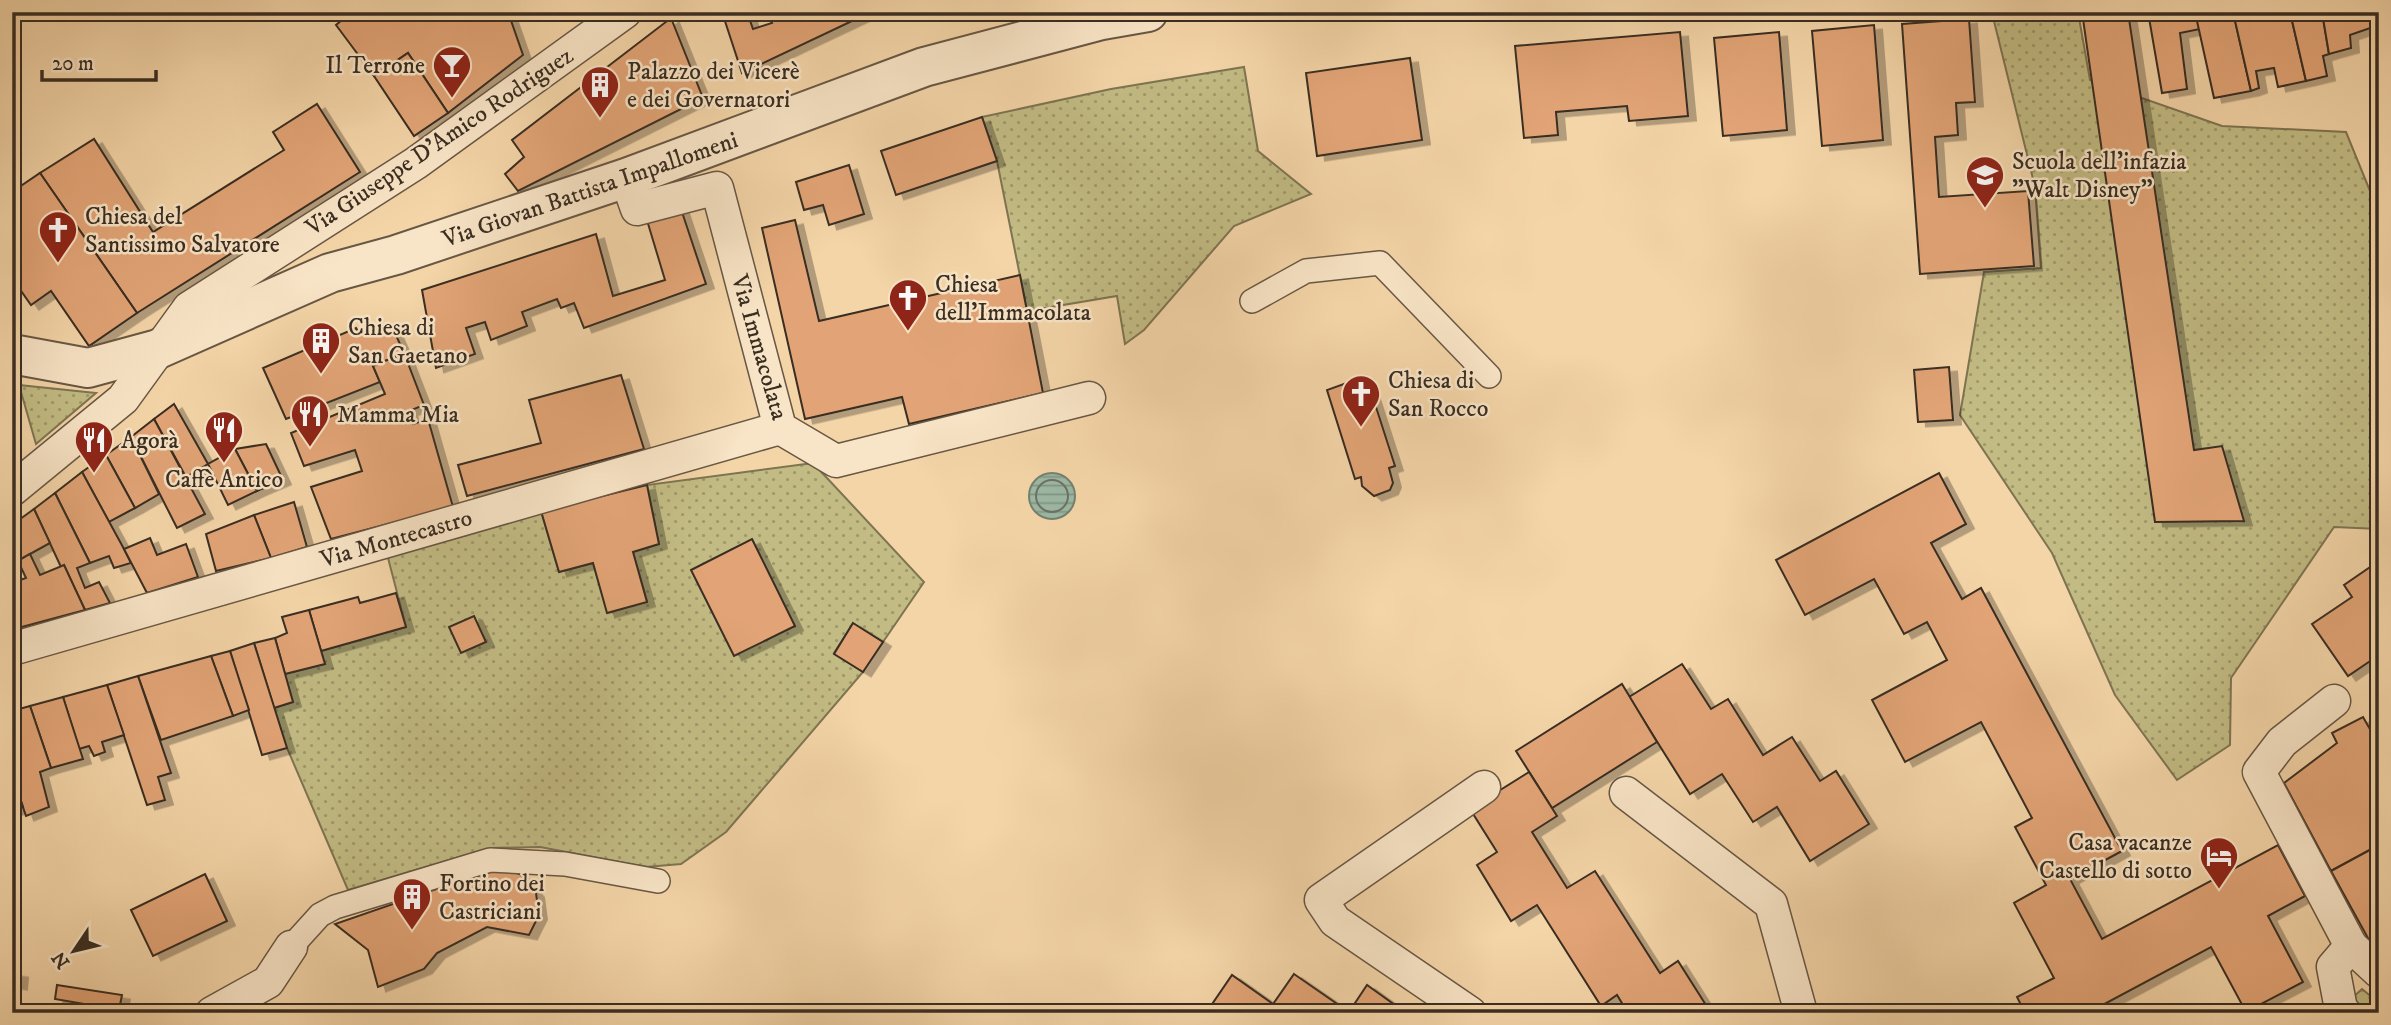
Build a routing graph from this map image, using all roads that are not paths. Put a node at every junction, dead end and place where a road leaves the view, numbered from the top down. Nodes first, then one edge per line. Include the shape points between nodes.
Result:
1 (625, 12) edge
2 (1148, 12) edge
3 (626, 178) junction
4 (1252, 301) dead end
5 (158, 349) junction
6 (12, 354) edge
7 (1489, 376) dead end
8 (1089, 398) dead end
9 (780, 428) junction
10 (15, 485) edge
11 (12, 649) edge
12 (2334, 701) dead end
13 (1484, 787) dead end
14 (1626, 793) dead end
15 (658, 881) dead end
16 (2351, 946) junction
17 (291, 947) joint
18 (2379, 972) edge
19 (212, 1013) edge
20 (1470, 1013) edge
21 (1801, 1013) edge
22 (2345, 1013) edge

1 - 5 street, Via Giuseppe D'Amico Rodriguez via 416,163 189,308
2 - 3 street, Via Giovan Battista Impallomeni via 925,67
3 - 5 street, Via Giovan Battista Impallomeni via 330,273
3 - 9 street, Via Immacolata via 637,209 717,188
4 - 7 street via 1306,271 1380,263
5 - 6 street, Via Giovan Battista Impallomeni via 88,368
5 - 10 street, Via Giuseppe D'Amico Rodriguez via 123,399
8 - 9 street, Via Immacolata via 836,461
9 - 11 street, Via Montecastro
12 - 16 street via 2282,742 2259,772
13 - 20 street via 1321,900 1335,921
14 - 21 street via 1771,904
15 - 17 street via 565,864 490,860 335,907 320,915
16 - 18 street
16 - 22 street via 2333,967
17 - 19 street via 268,982

